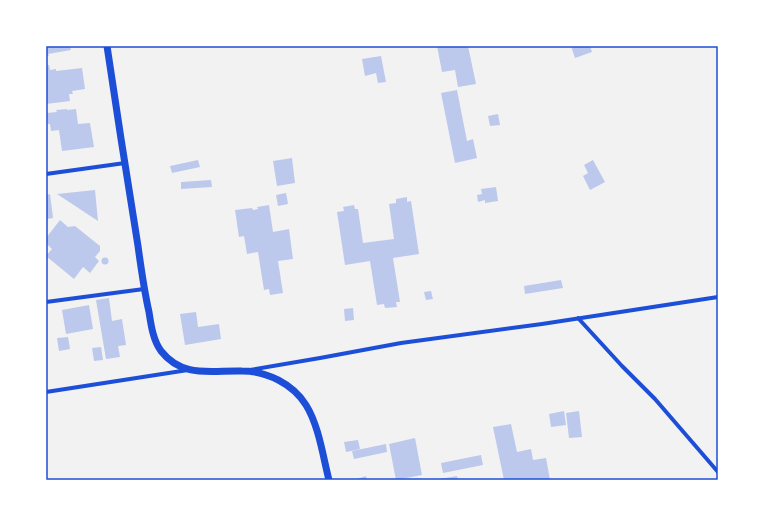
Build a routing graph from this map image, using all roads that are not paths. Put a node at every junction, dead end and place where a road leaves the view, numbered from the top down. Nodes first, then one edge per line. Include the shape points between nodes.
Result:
1 (107, 46) edge
2 (125, 163) junction
3 (46, 174) edge
4 (144, 289) junction
5 (718, 297) edge
6 (46, 302) edge
7 (578, 318) junction
8 (188, 370) junction
9 (244, 371) junction
10 (46, 392) edge
11 (718, 472) edge
12 (329, 480) edge

1 - 2 street
2 - 3 street
2 - 4 street
4 - 6 street
4 - 8 street via 155,339 160,350 177,366
5 - 7 street
7 - 9 street via 402,343
7 - 11 street via 655,399
8 - 9 street
8 - 10 street
9 - 12 street via 258,372 285,384 306,405 317,432

